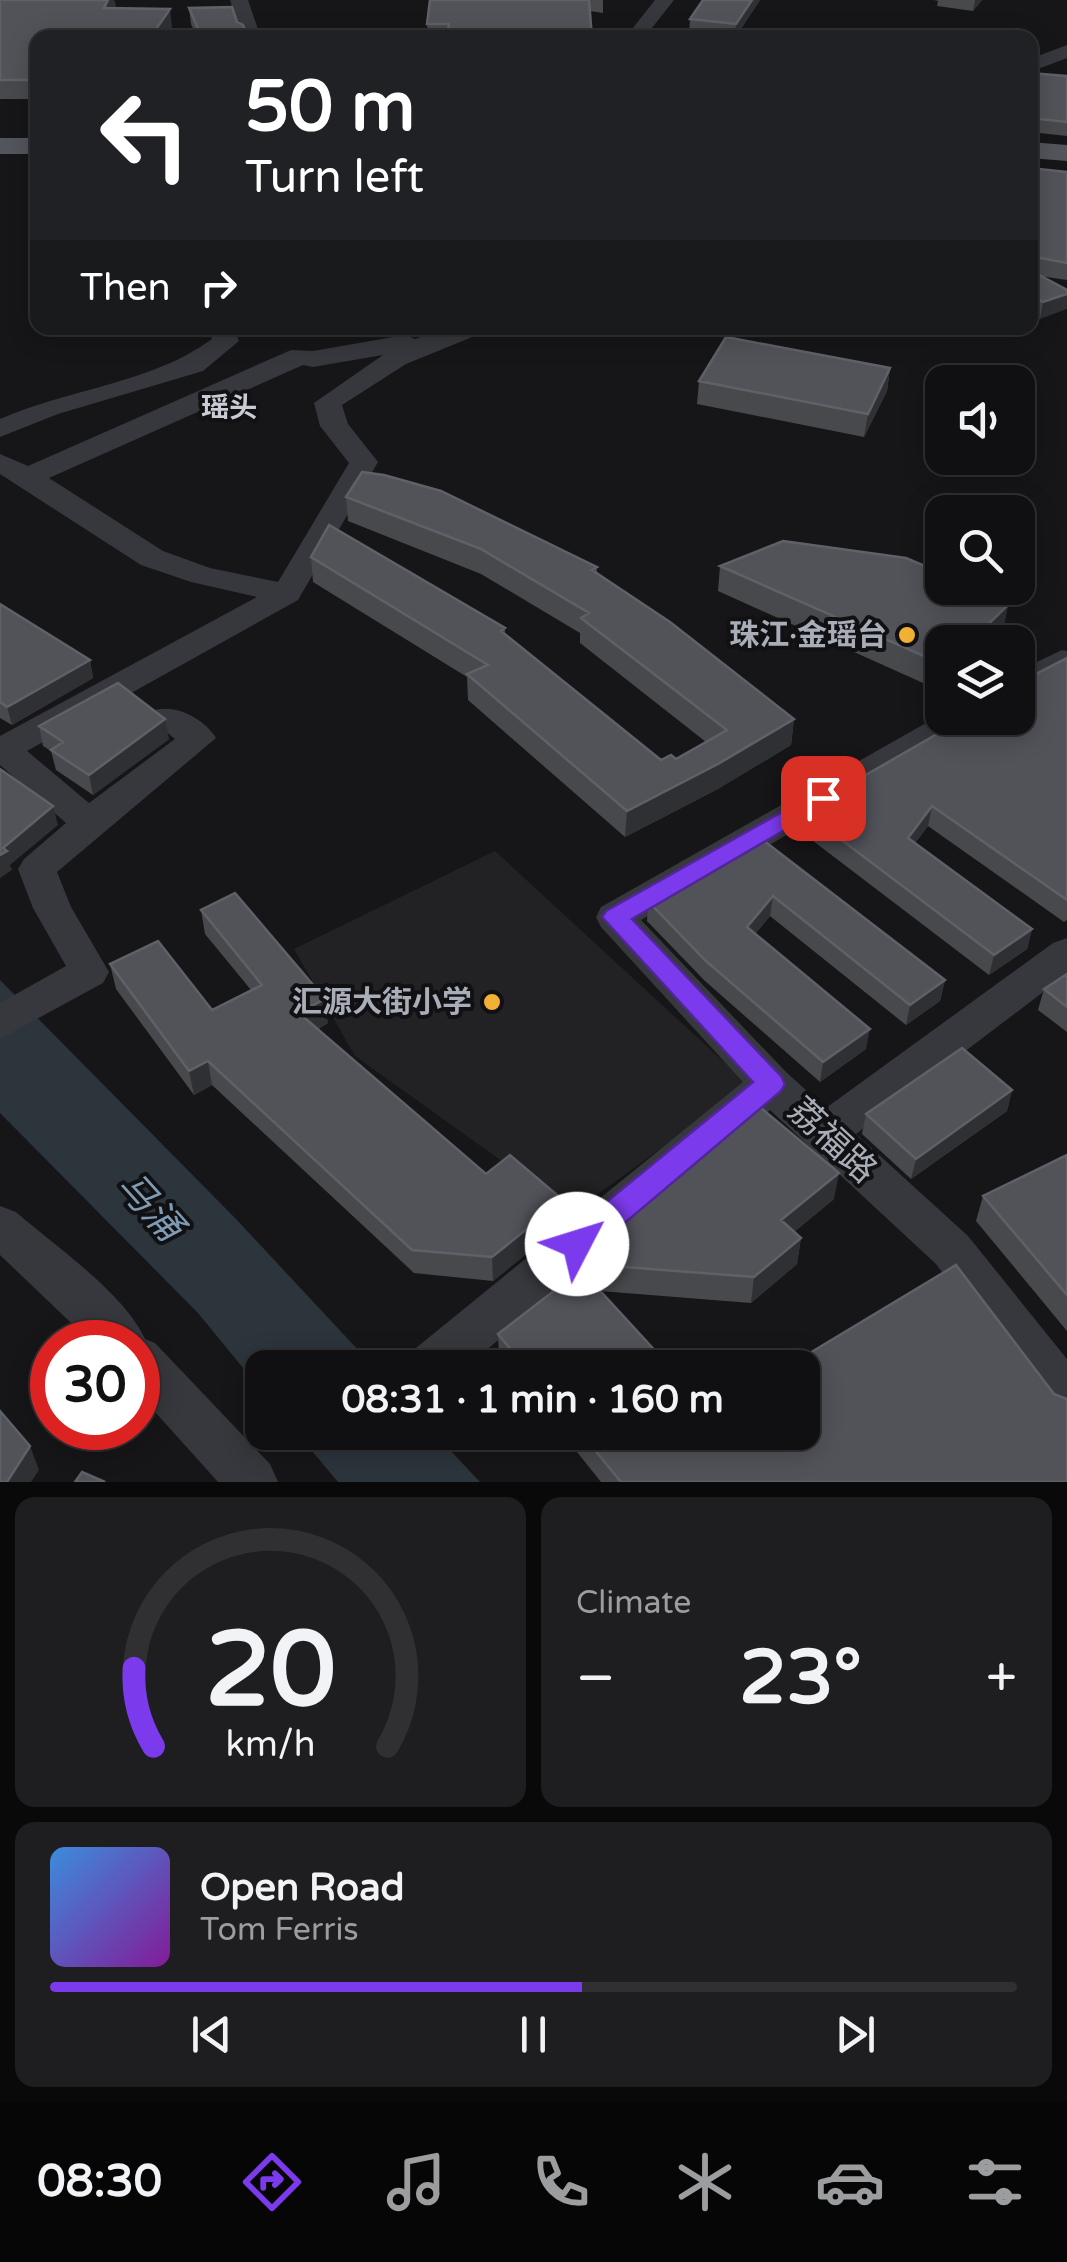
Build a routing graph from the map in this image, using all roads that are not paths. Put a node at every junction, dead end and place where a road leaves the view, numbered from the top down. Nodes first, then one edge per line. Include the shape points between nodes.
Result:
1 (239, 0) edge
2 (665, 0) edge
3 (249, 30) edge
4 (641, 30) edge
5 (1067, 52) edge
6 (1038, 63) edge
7 (0, 129) edge
8 (30, 129) edge
9 (0, 146) edge
10 (30, 146) edge
11 (1038, 151) edge
12 (1067, 153) edge
13 (1038, 166) edge
14 (1067, 168) edge
15 (223, 335) edge
16 (446, 335) edge
17 (426, 340) junction
18 (0, 429) edge
19 (0, 464) edge
20 (29, 476) junction
21 (287, 594) junction
22 (1067, 662) edge
23 (1035, 675) edge
24 (167, 718) edge
25 (931, 735) edge
26 (89, 824) junction
27 (1067, 952) edge
28 (0, 1022) edge
29 (771, 1084) junction
30 (825, 1133) junction
31 (0, 1226) edge
32 (102, 1320) edge
33 (450, 1350) edge
34 (160, 1383) edge
35 (1067, 1398) edge
36 (252, 1482) edge

1 - 3 street
2 - 4 street
5 - 6 street
7 - 8 main road
9 - 10 main road
11 - 12 main road
13 - 14 main road
15 - 18 street via 226,341 194,364
16 - 17 street
17 - 20 street via 313,360 300,356
17 - 21 street via 328,403 334,426 364,462
19 - 20 street
20 - 21 street via 151,558
21 - 26 street via 3,749
22 - 23 street
24 - 26 street via 199,738
25 - 29 street via 615,917
26 - 28 street via 37,870 89,972
27 - 30 street
29 - 30 street, 荔福路
29 - 33 street, 荔福路
30 - 35 street, 荔福路 via 952,1250
31 - 32 street
34 - 36 street

